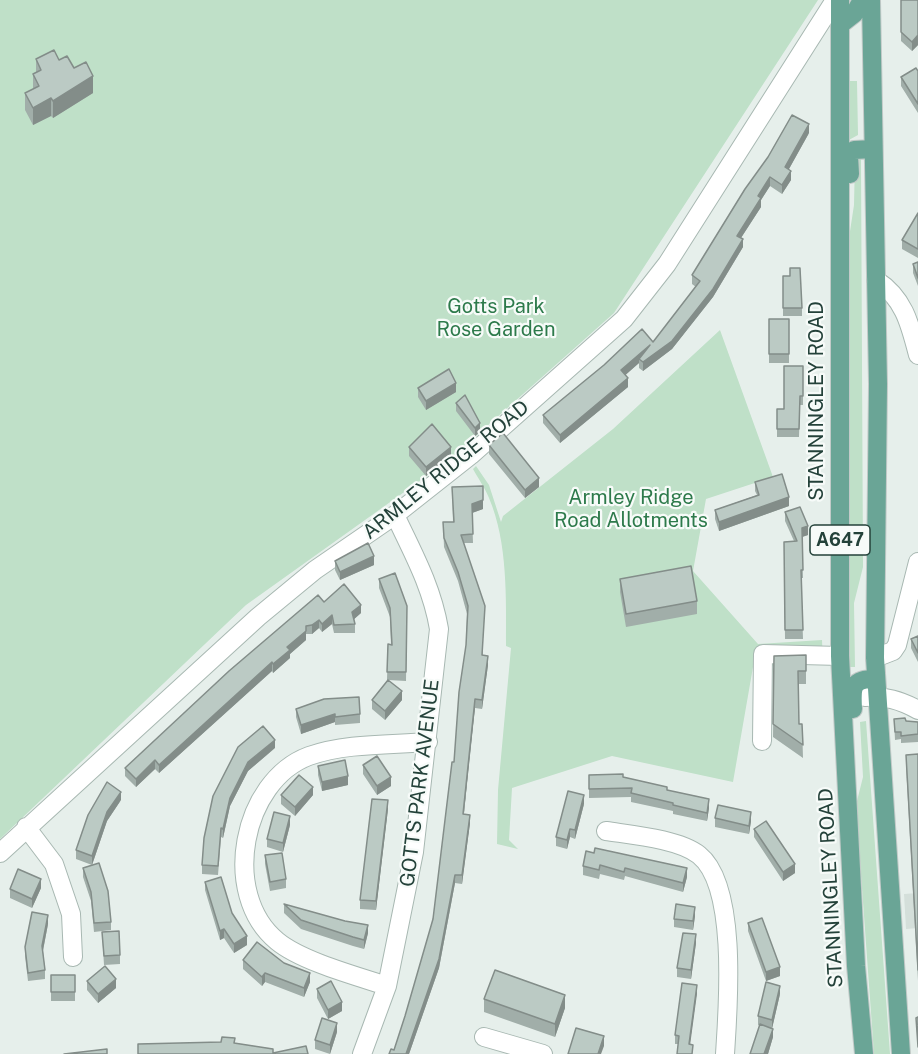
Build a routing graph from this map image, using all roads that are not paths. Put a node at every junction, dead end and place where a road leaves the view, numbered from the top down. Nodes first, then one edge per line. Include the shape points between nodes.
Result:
1 (835, 0) edge
2 (840, 0) edge
3 (862, 0) edge
4 (871, 0) edge
5 (840, 25) junction
6 (802, 55) junction
7 (873, 149) junction
8 (839, 234) junction
9 (876, 280) junction
10 (918, 355) edge
11 (395, 515) junction
12 (918, 562) edge
13 (875, 600) junction
14 (840, 656) junction
15 (875, 658) junction
16 (863, 695) junction
17 (918, 710) edge
18 (762, 741) dead end
19 (428, 742) junction
20 (27, 827) junction
21 (606, 831) dead end
22 (0, 853) edge
23 (73, 957) dead end
24 (387, 986) junction
25 (484, 1037) dead end
26 (362, 1054) edge
27 (543, 1054) edge
28 (725, 1054) edge
29 (864, 1054) edge
30 (902, 1054) edge

1 - 6 street, ARMLEY RIDGE ROAD
2 - 5 main road, STANNINGLEY ROAD / A647
3 - 5 main road via 854,14
4 - 7 main road, STANNINGLEY ROAD / A647
5 - 6 street, ARMLEY RIDGE ROAD
5 - 8 main road, STANNINGLEY ROAD / A647
6 - 11 street, ARMLEY RIDGE ROAD via 667,264 624,320
7 - 8 main road via 854,150 849,156 850,205
7 - 9 main road, STANNINGLEY ROAD / A647
8 - 14 main road, STANNINGLEY ROAD / A647
9 - 10 street via 891,290 902,305
9 - 13 main road, STANNINGLEY ROAD / A647
11 - 19 street, GOTTS PARK AVENUE via 422,570 435,604 439,629
11 - 20 street, ARMLEY RIDGE ROAD via 315,570 258,617
12 - 15 street via 897,645 893,651
13 - 15 main road, STANNINGLEY ROAD / A647
13 - 16 main road via 862,625
14 - 16 main road, STANNINGLEY ROAD / A647
14 - 18 street via 763,654
15 - 16 main road, STANNINGLEY ROAD / A647
16 - 17 street via 903,701
16 - 29 main road, STANNINGLEY ROAD / A647 via 848,796
16 - 30 main road, STANNINGLEY ROAD / A647
19 - 24 street, GOTTS PARK AVENUE via 414,852
19 - 24 street via 334,750 309,756 290,766 270,789 247,833 242,865 246,893 259,921 277,942
20 - 22 street, ARMLEY RIDGE ROAD
20 - 23 street via 54,864 71,914
21 - 28 street via 666,842 699,854 713,873 721,896 725,931 729,992
24 - 26 street, GOTTS PARK AVENUE
25 - 27 street

